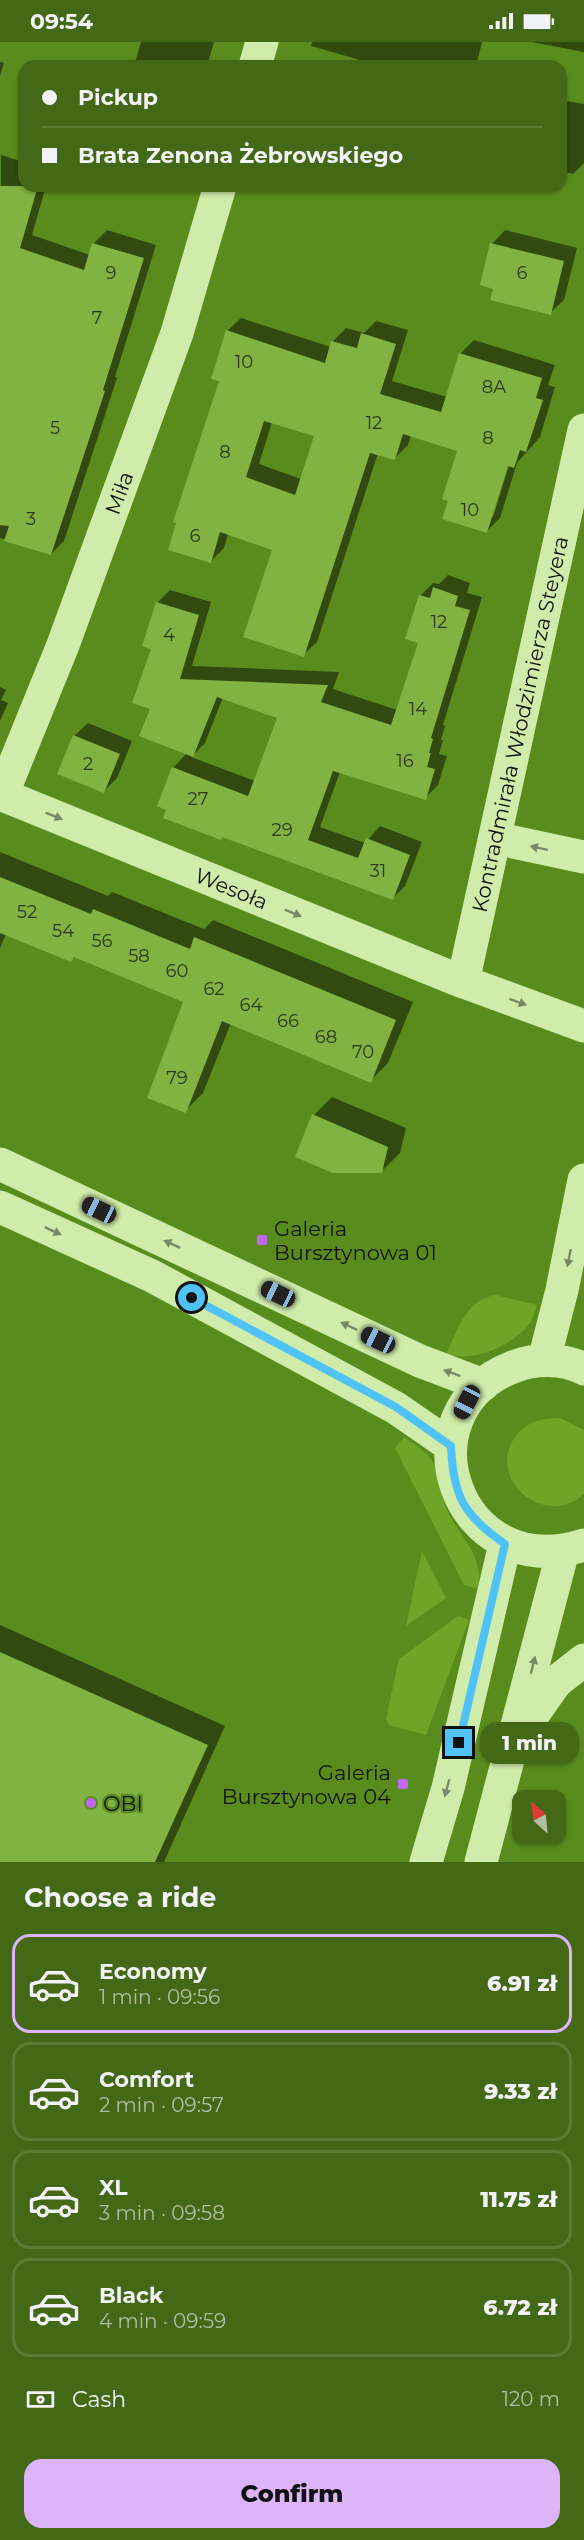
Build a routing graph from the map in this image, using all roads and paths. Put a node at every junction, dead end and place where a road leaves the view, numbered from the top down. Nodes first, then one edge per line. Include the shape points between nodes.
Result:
1 (262, 42) edge
2 (257, 60) edge
3 (218, 192) edge
4 (584, 430) edge
5 (1, 794) edge
6 (495, 838) junction
7 (584, 857) edge
8 (464, 982) junction
9 (584, 1026) edge
10 (0, 1164) edge
11 (584, 1180) edge
12 (0, 1207) edge
13 (544, 1360) junction
14 (584, 1369) edge
15 (483, 1384) junction
16 (451, 1446) junction
17 (505, 1544) junction
18 (574, 1548) edge
19 (584, 1660) edge
20 (514, 1742) junction
21 (426, 1862) edge
22 (481, 1862) edge

1 - 2 street
3 - 5 street, Miła via 177,333 63,645
4 - 6 street, Kontradmirała Włodzimierza Steyera
5 -> 8 street, Wesoła
7 -> 6 street
6 - 8 street, Kontradmirała Włodzimierza Steyera
8 -> 9 street, Wesoła
15 -> 10 street via 420,1361
11 -> 13 street
12 -> 16 street via 162,1282 396,1407
13 - 14 street
13 - 15 street via 501,1371
15 - 16 street via 456,1423
16 - 17 street via 452,1476 463,1504 481,1527
17 - 18 street via 534,1552
17 -> 21 street
20 -> 18 street
19 - 20 street via 556,1682
20 - 22 street

